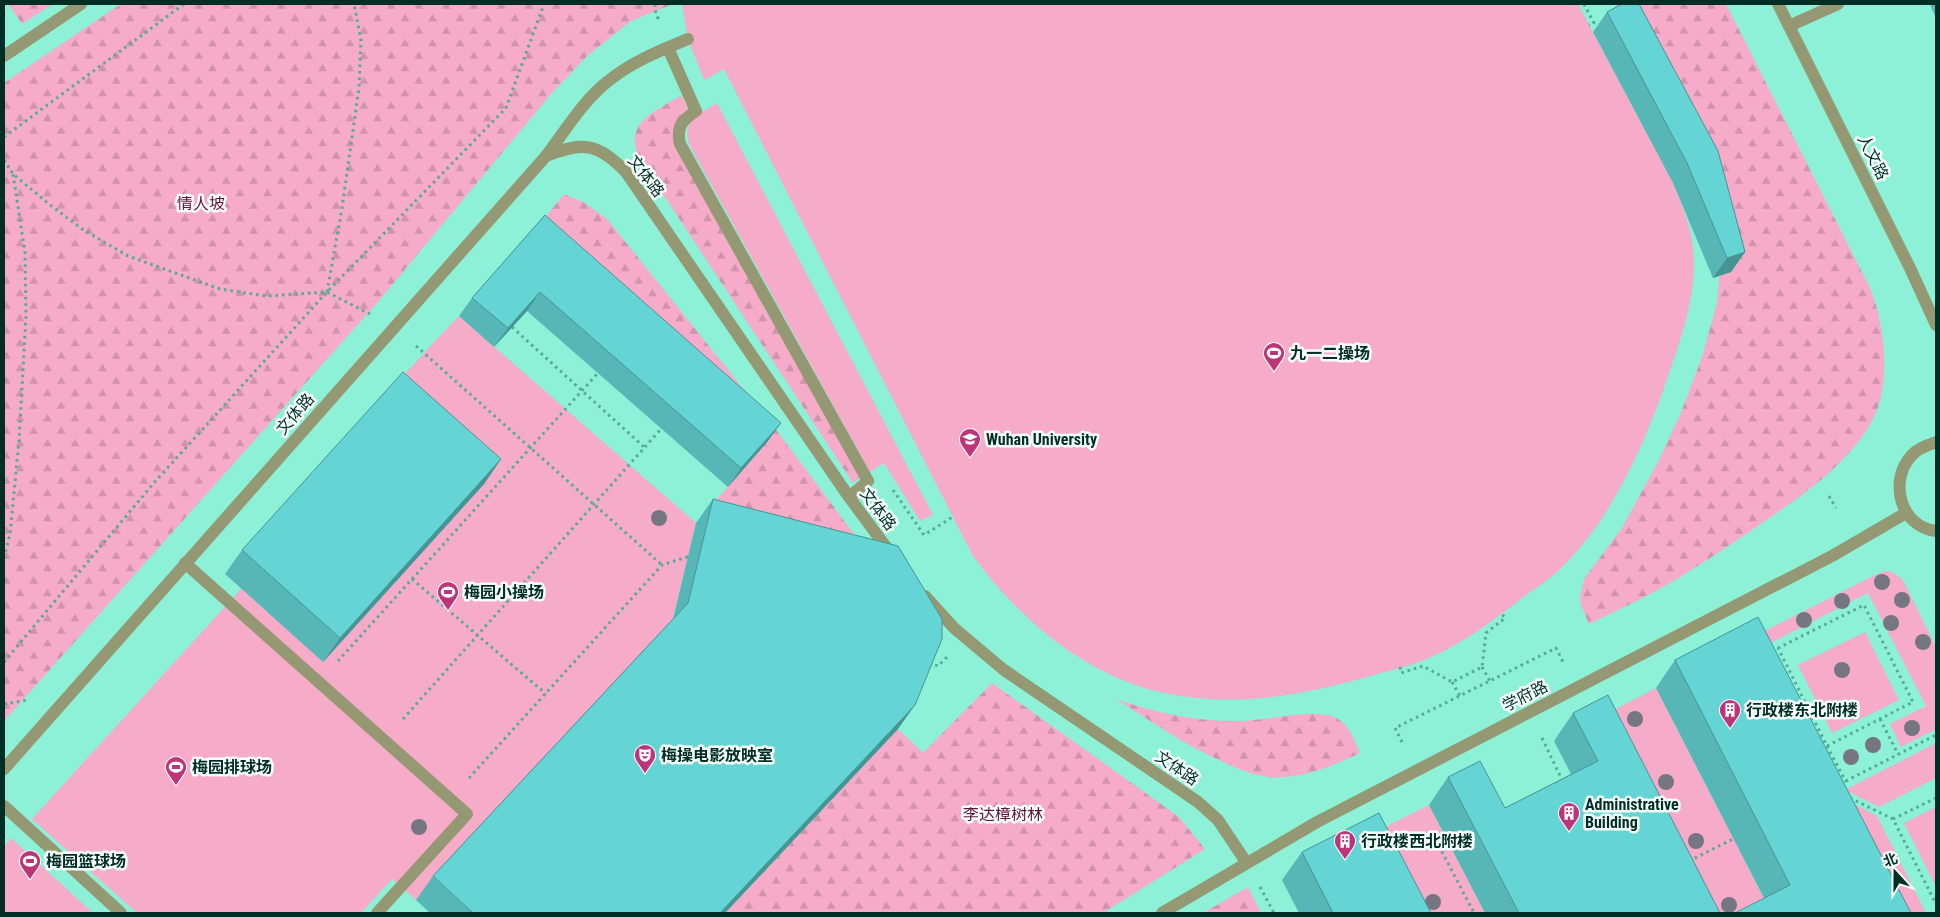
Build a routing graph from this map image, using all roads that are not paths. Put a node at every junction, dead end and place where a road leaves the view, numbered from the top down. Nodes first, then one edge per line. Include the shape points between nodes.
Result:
1 (81, 4) edge
2 (1778, 4) edge
3 (1838, 4) edge
4 (1789, 26) junction
5 (688, 39) dead end
6 (668, 48) junction
7 (4, 56) edge
8 (546, 156) junction
9 (1936, 325) edge
10 (1936, 442) edge
11 (849, 497) junction
12 (1906, 513) junction
13 (1934, 535) edge
14 (898, 562) edge
15 (185, 563) junction
16 (916, 583) edge
17 (4, 769) edge
18 (4, 806) edge
19 (1246, 862) junction
20 (121, 913) edge
21 (377, 913) edge
22 (1162, 913) edge

1 - 7 street
2 - 4 street, 人文路
3 - 4 street
4 - 9 street, 人文路
5 - 6 street
6 - 8 street via 647,56 606,82
6 - 11 street via 696,111 678,130 680,144 868,481
8 - 11 street, 文体路 via 571,147 594,149 609,156 626,172
8 - 15 street, 文体路
10 - 12 street via 1912,454 1903,467 1898,482
11 - 14 street, 文体路
12 - 13 street
12 - 19 street, 学府路 via 1832,556 1317,822
15 - 17 street, 文体路
15 - 21 street via 467,814
16 - 19 street, 文体路 via 944,618 1004,670 1198,802 1218,820
18 - 20 street
19 - 22 street, 学府路

